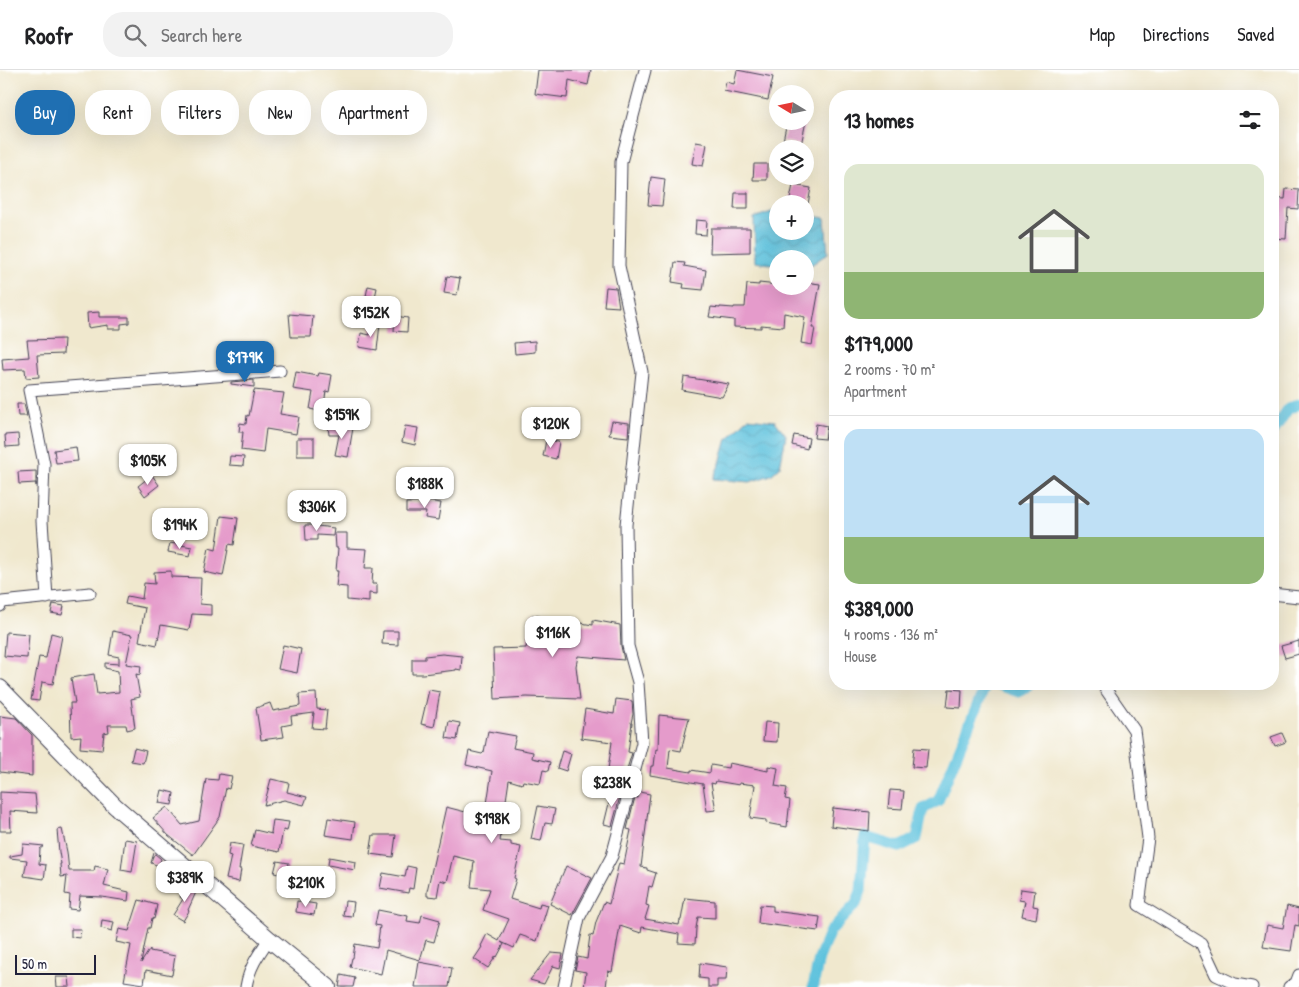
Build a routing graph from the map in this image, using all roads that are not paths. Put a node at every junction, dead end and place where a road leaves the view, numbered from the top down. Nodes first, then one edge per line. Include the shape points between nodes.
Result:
1 (644, 70) edge
2 (280, 371) dead end
3 (90, 593) dead end
4 (1279, 595) edge
5 (1299, 597) edge
6 (47, 598) junction
7 (0, 606) edge
8 (0, 688) edge
9 (1106, 690) edge
10 (269, 939) junction
11 (1235, 986) edge
12 (246, 987) edge
13 (328, 987) edge
14 (564, 987) edge
15 (1252, 987) edge

1 - 14 street via 621,162 619,266 642,372 626,525 628,646 638,682 642,743 612,856 579,918
2 - 6 street via 29,390 44,464 42,520
3 - 6 street
4 - 5 street
6 - 7 street via 2,602
8 - 10 main road via 115,806
9 - 11 street via 1134,730 1148,838 1139,905 1201,943 1216,975
10 - 12 street via 253,962
10 - 13 main road
11 - 15 street

